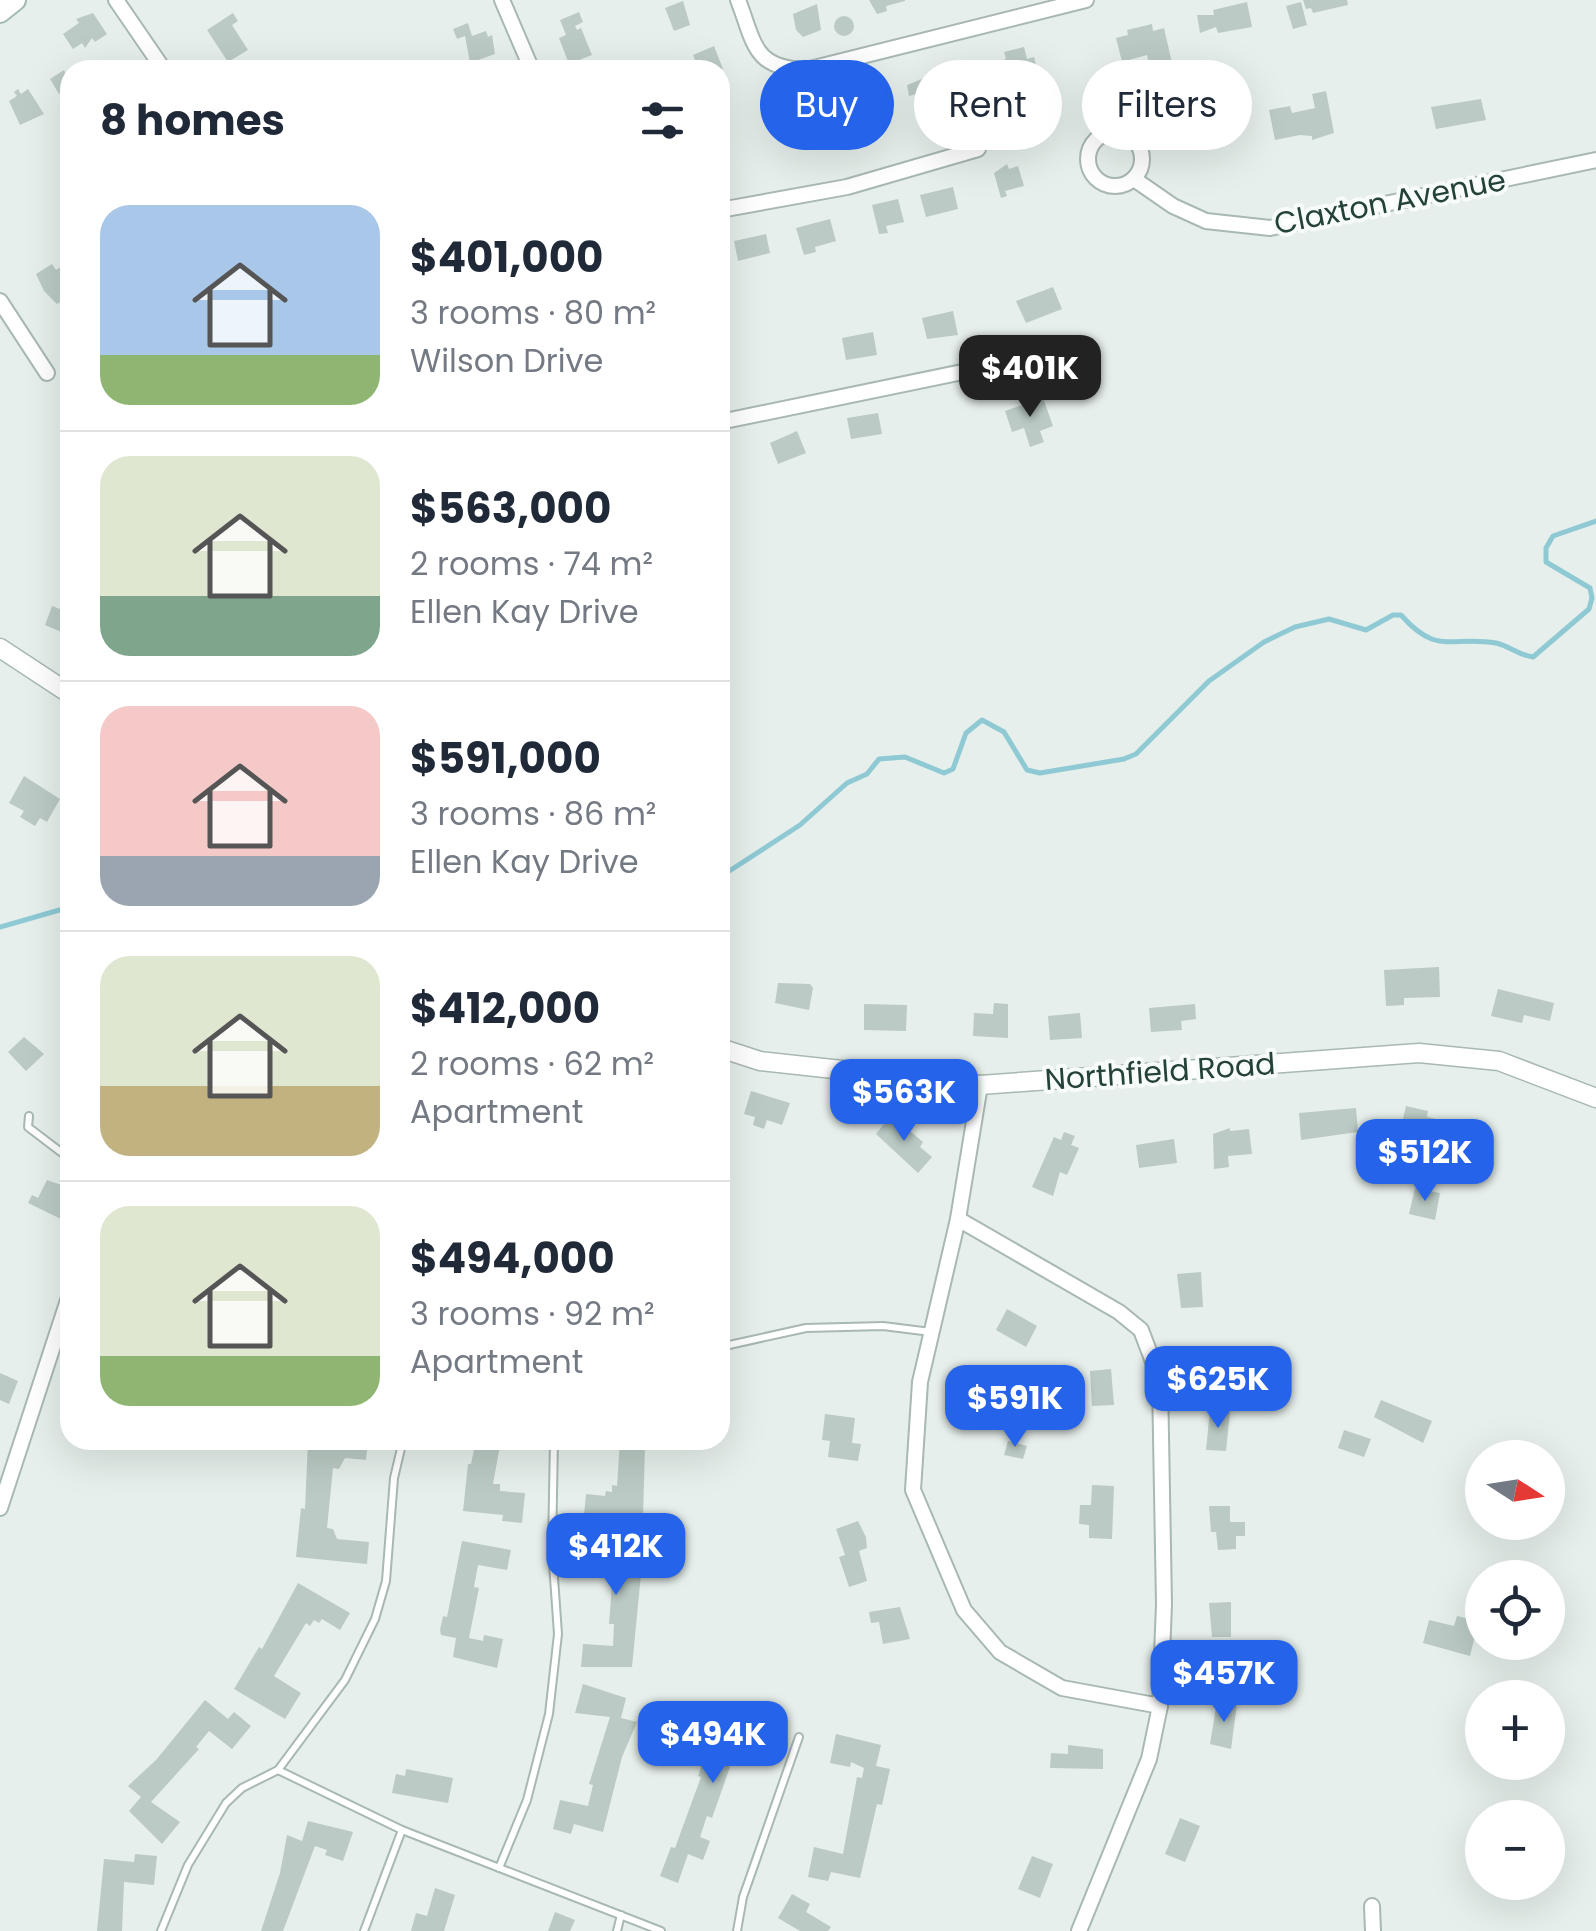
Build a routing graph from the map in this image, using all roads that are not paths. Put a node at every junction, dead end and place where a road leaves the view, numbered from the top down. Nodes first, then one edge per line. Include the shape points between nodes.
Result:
1 (15, 0) edge
2 (116, 0) edge
3 (502, 0) edge
4 (738, 0) edge
5 (1086, 0) edge
6 (0, 12) edge
7 (157, 60) edge
8 (528, 60) edge
9 (975, 150) edge
10 (1596, 160) edge
11 (1134, 179) dead end
12 (730, 208) edge
13 (0, 300) edge
14 (1040, 356) dead end
15 (47, 373) dead end
16 (730, 420) edge
17 (0, 648) edge
18 (60, 684) edge
19 (730, 1052) edge
20 (980, 1085) junction
21 (1596, 1098) edge
22 (29, 1116) dead end
23 (60, 1152) edge
24 (958, 1219) junction
25 (60, 1325) edge
26 (932, 1332) junction
27 (730, 1345) edge
28 (400, 1450) edge
29 (554, 1450) edge
30 (0, 1508) edge
31 (1160, 1706) junction
32 (799, 1737) dead end
33 (278, 1770) junction
34 (402, 1830) junction
35 (499, 1868) junction
36 (1372, 1906) dead end
37 (622, 1916) junction
38 (161, 1931) edge
39 (364, 1931) edge
40 (616, 1931) edge
41 (662, 1931) edge
42 (737, 1931) edge
43 (1079, 1931) edge
44 (1373, 1931) edge

1 - 6 main road
2 - 7 street
3 - 8 street
4 - 5 street via 759,55 778,69 806,70
9 - 12 street via 847,187
10 - 11 street, Claxton Avenue via 1270,228 1206,222
13 - 15 street
14 - 16 street
17 - 18 street
19 - 20 street, Northfield Road via 760,1062
20 - 21 street, Northfield Road via 1419,1054 1500,1061
20 - 24 street
22 - 23 lane via 34,1134
24 - 26 street
24 - 31 street via 1119,1312 1141,1330 1153,1356 1160,1380
25 - 30 street
26 - 27 lane via 806,1328
26 - 31 street via 920,1382 913,1490 964,1610 1000,1652 1062,1688
28 - 33 lane via 386,1581 375,1619 345,1680
29 - 35 lane via 558,1634 549,1714 527,1800
31 - 43 street via 1149,1759
32 - 42 lane
33 - 34 lane
33 - 38 lane via 226,1804 188,1864
34 - 35 lane
34 - 39 lane
35 - 37 lane
36 - 44 street
37 - 40 lane
37 - 41 lane

